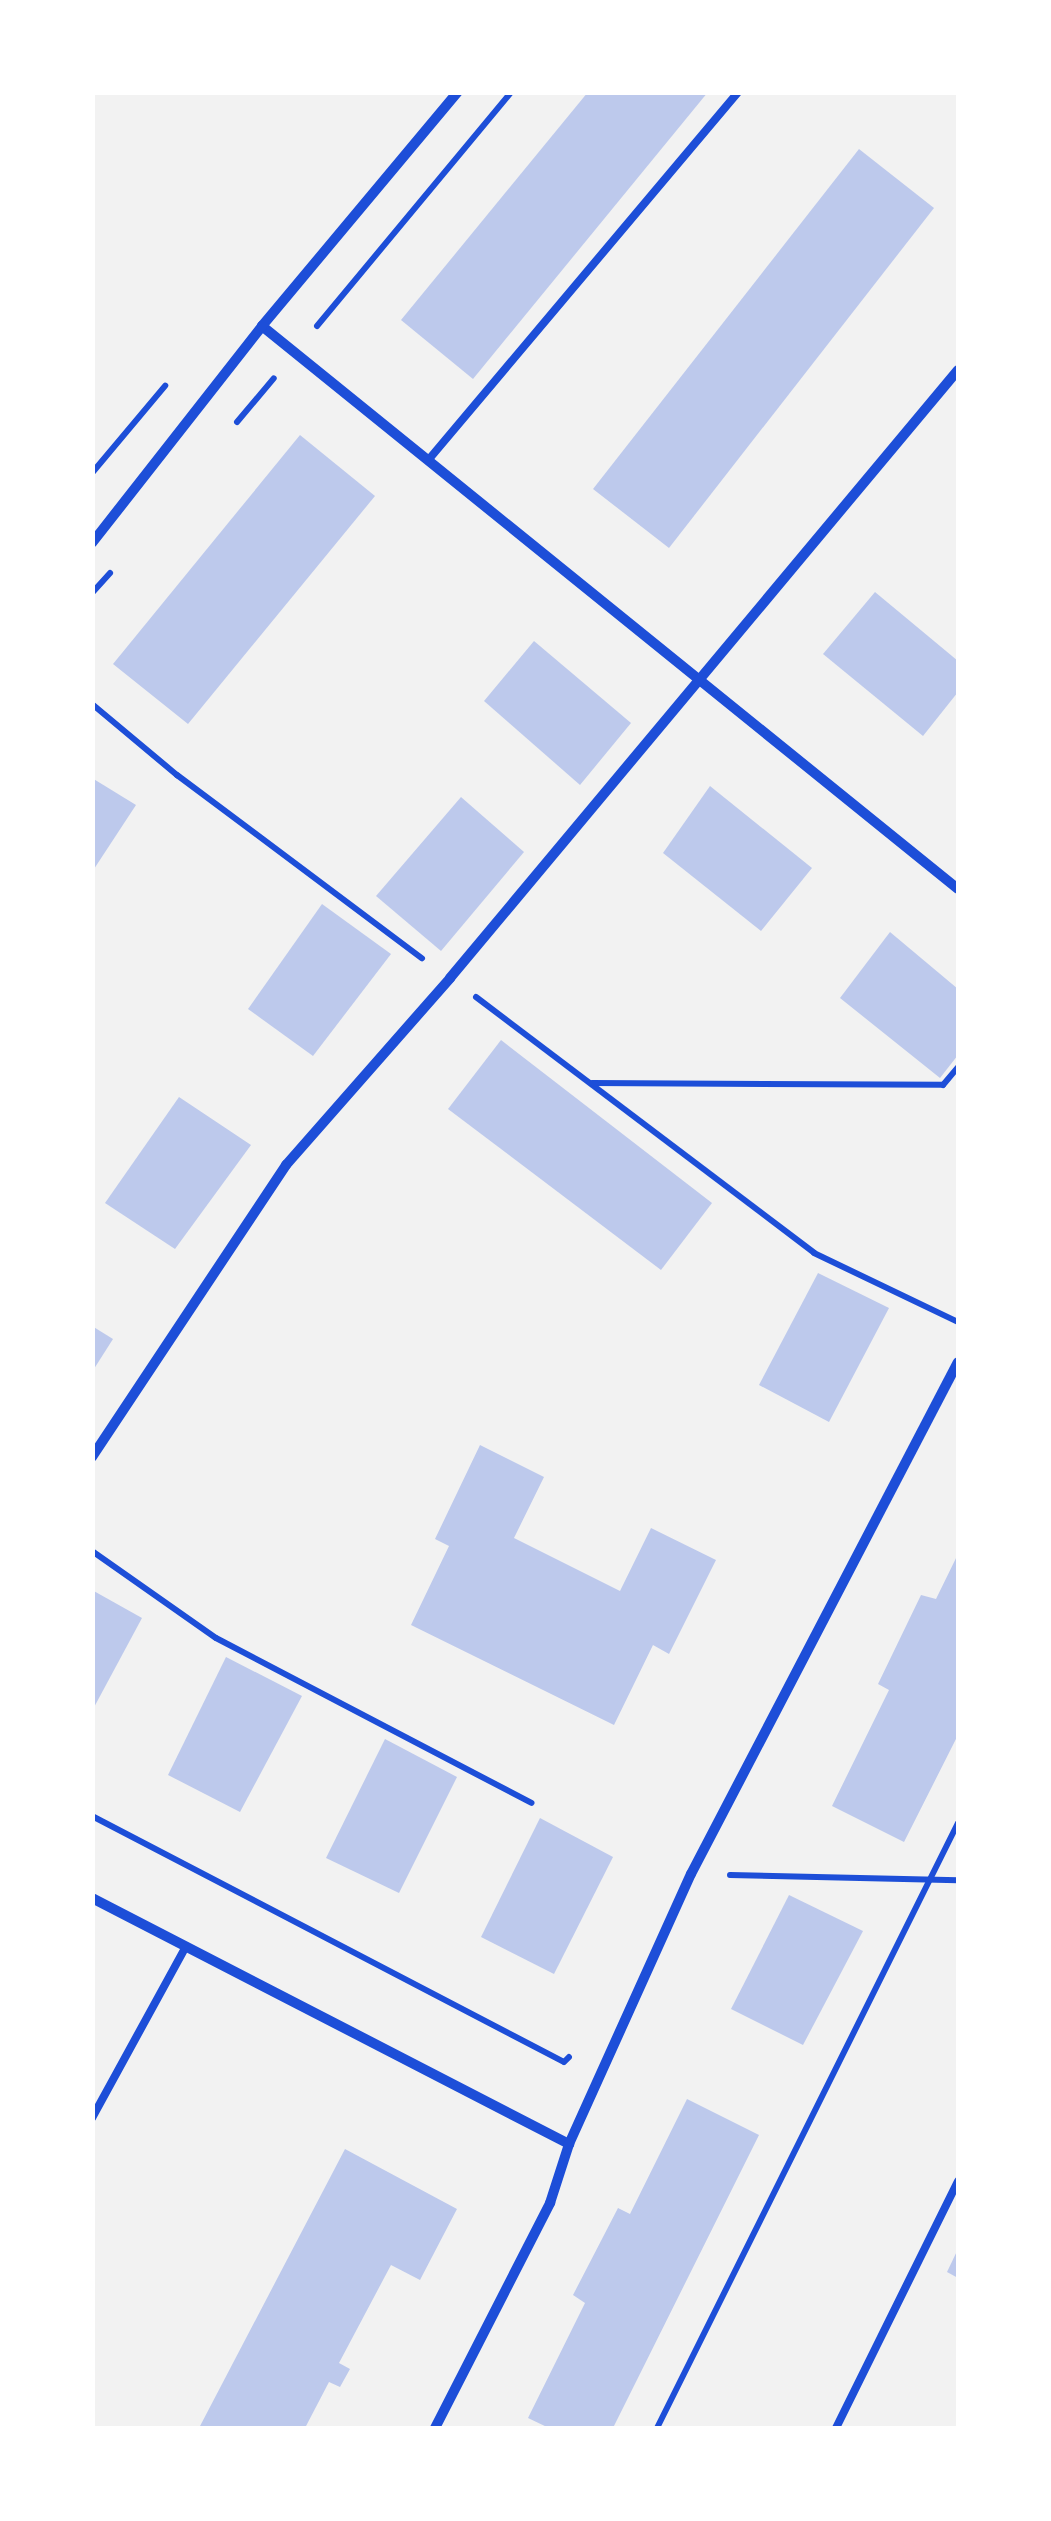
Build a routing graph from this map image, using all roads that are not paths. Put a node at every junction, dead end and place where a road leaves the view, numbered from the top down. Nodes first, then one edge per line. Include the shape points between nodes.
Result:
1 (458, 92) edge
2 (738, 92) edge
3 (262, 326) junction
4 (958, 370) edge
5 (430, 458) junction
6 (92, 543) edge
7 (698, 678) junction
8 (958, 889) edge
9 (958, 1362) edge
10 (92, 1457) edge
11 (92, 1898) edge
12 (186, 1946) junction
13 (92, 2118) edge
14 (569, 2144) junction
15 (958, 2182) edge
16 (435, 2428) edge
17 (836, 2428) edge

1 - 3 street
2 - 5 lane
3 - 5 street
3 - 6 street
4 - 7 street
5 - 7 street
7 - 8 street
7 - 10 street via 286,1166
9 - 14 street via 690,1874
11 - 12 street
12 - 13 lane
12 - 14 street
14 - 16 street via 550,2203
15 - 17 lane

